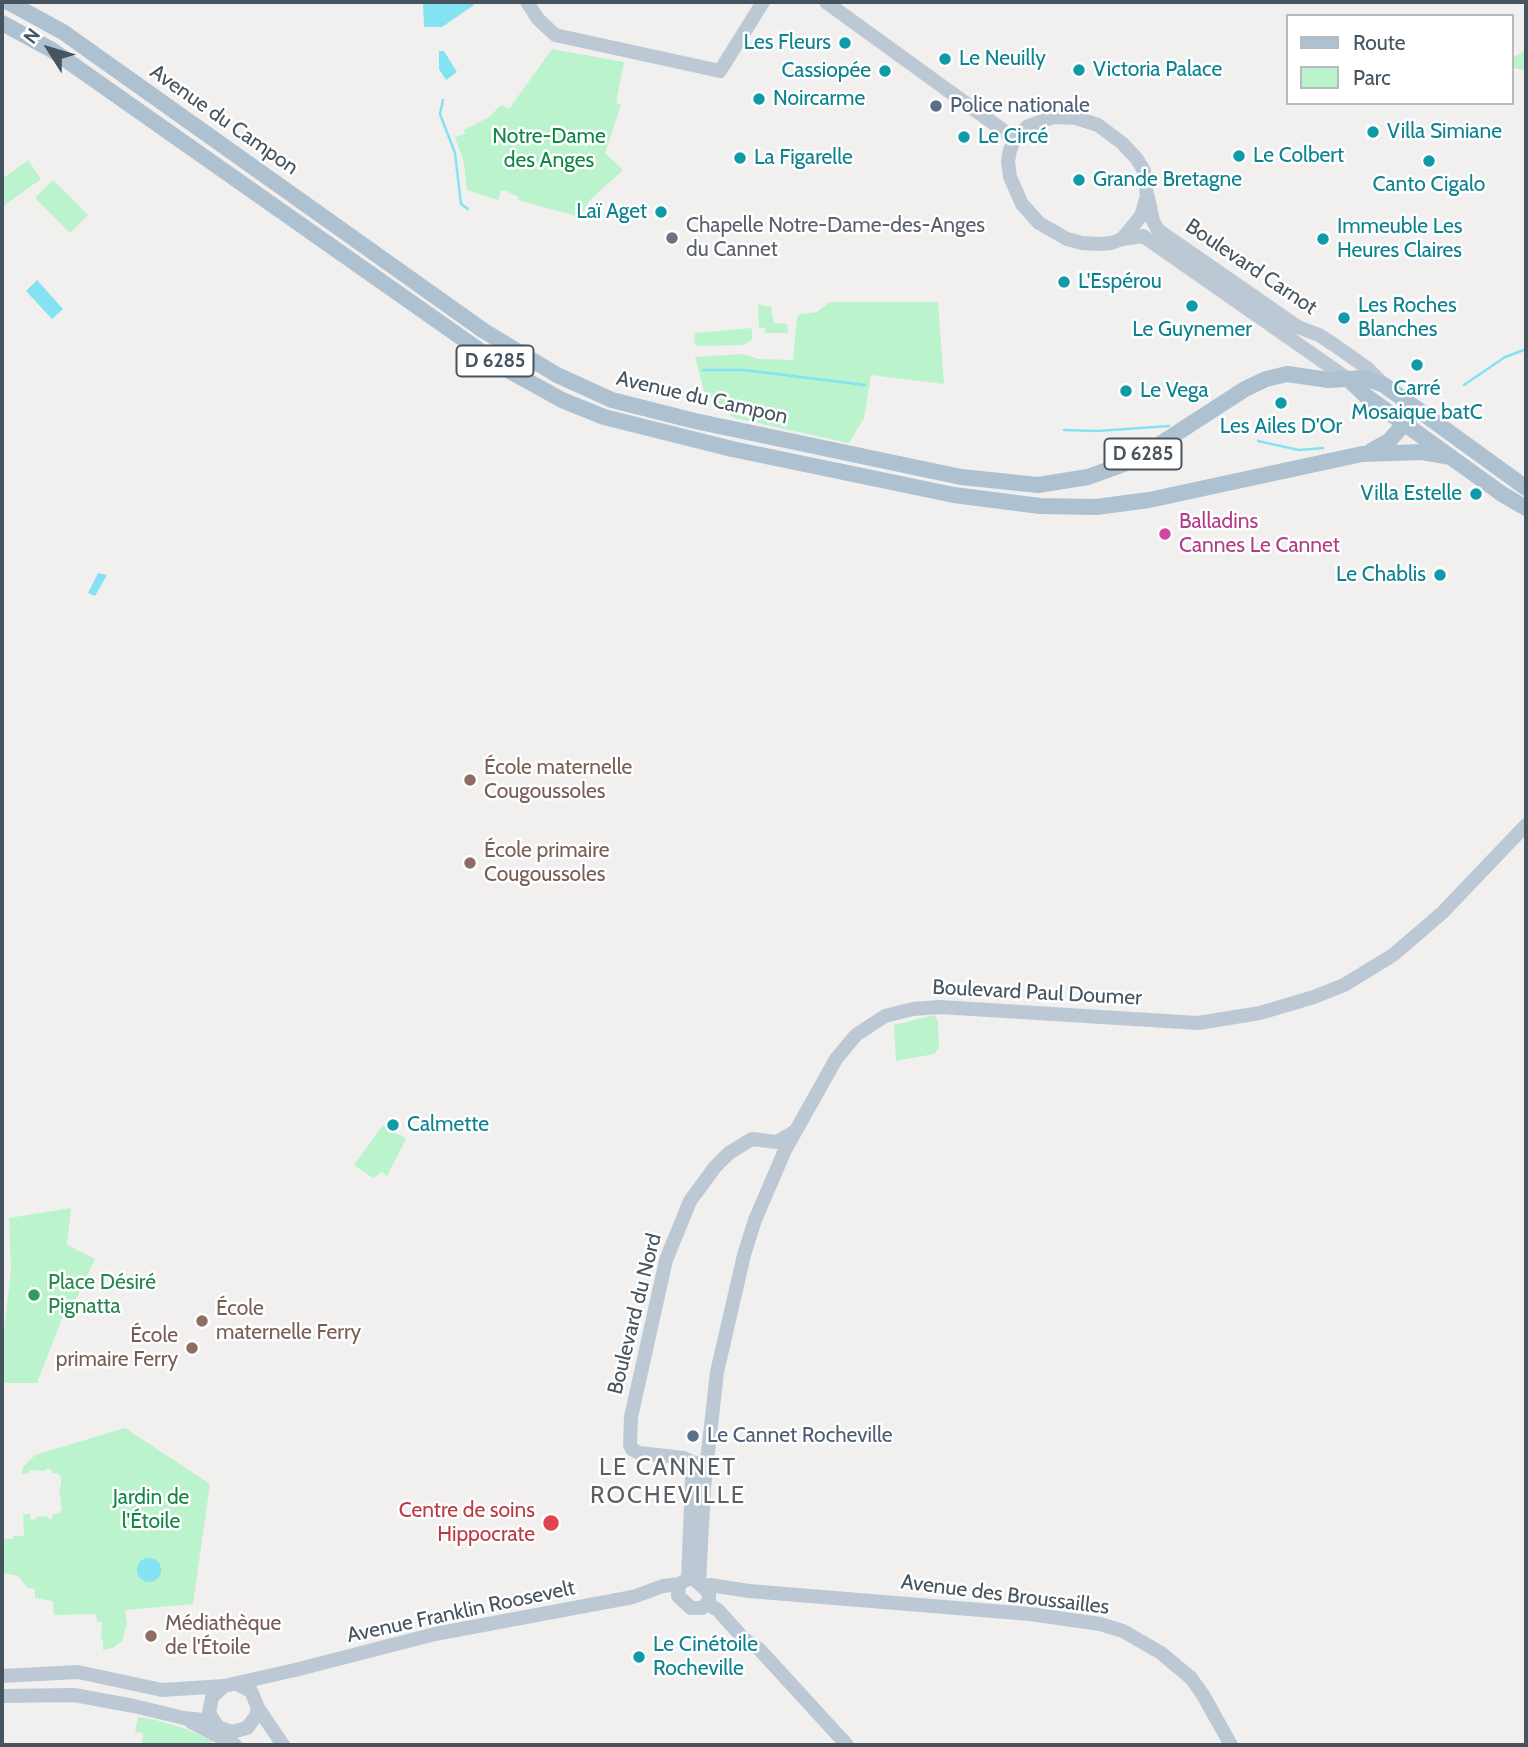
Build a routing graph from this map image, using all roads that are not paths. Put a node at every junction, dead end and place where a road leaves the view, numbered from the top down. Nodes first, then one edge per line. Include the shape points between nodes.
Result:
1 (8, 2) edge
2 (527, 2) edge
3 (763, 2) edge
4 (826, 2) edge
5 (2, 23) edge
6 (1014, 139) junction
7 (1147, 196) junction
8 (1122, 239) junction
9 (1348, 379) junction
10 (1384, 385) junction
11 (1417, 407) junction
12 (1406, 424) junction
13 (1362, 454) junction
14 (1451, 457) junction
15 (1526, 488) edge
16 (1526, 508) edge
17 (1526, 825) edge
18 (794, 1132) junction
19 (772, 1142) junction
20 (775, 1171) junction
21 (677, 1457) junction
22 (706, 1461) junction
23 (695, 1590) junction
24 (280, 1674) junction
25 (20, 1675) junction
26 (2, 1676) edge
27 (231, 1685) junction
28 (2, 1696) edge
29 (20, 1696) junction
30 (257, 1703) junction
31 (184, 1718) junction
32 (213, 1721) junction
33 (233, 1739) edge
34 (243, 1745) edge
35 (284, 1745) edge
36 (847, 1745) edge
37 (1231, 1745) edge

1 - 9 main road, Avenue du Campon / D 6285 via 63,32 507,346 582,388 644,409 961,477 1038,485 1073,481 1124,464 1266,379 1287,374
2 - 3 street via 555,35 720,71
4 - 6 street
5 - 13 main road, Avenue du Campon / D 6285 via 52,50 506,369 562,401 604,417 954,495 1050,507 1149,500
6 - 7 street via 1035,121 1054,117 1098,125 1137,159 1144,171
6 - 8 street via 1007,161 1010,177 1022,204 1039,223 1082,243
7 - 8 street via 1138,222
7 - 10 street, Boulevard Carnot via 1158,230 1298,327 1333,344
8 - 9 street, Boulevard Carnot via 1143,236
9 - 10 main road, Boulevard Carnot
9 - 12 main road, Boulevard Carnot
10 - 11 main road, Boulevard Carnot
11 - 12 main road, Avenue du Campon
11 - 15 main road, Boulevard Carnot
12 - 13 main road, Avenue du Campon via 1384,444
12 - 14 main road, Boulevard Carnot
13 - 14 main road, Avenue du Campon / D 6285 via 1422,452
14 - 16 main road, Boulevard Carnot
17 - 18 street, Boulevard Paul Doumer via 1416,937 1372,970 1336,989 1212,1023 952,1006 899,1012 870,1024 844,1047
18 - 19 street, Boulevard du Nord
18 - 20 street, Boulevard Paul Doumer
19 - 20 street
19 - 21 street, Boulevard du Nord via 752,1139 729,1153 699,1187 666,1260 630,1426 632,1449
20 - 22 street, Boulevard Paul Doumer via 755,1220 728,1315
21 - 22 street via 697,1464
21 - 23 street via 692,1479
22 - 23 street, Boulevard Paul Doumer
23 - 24 street, Avenue Franklin Roosevelt via 663,1586 435,1634
23 - 36 street via 759,1649
23 - 37 street, Avenue des Broussailles via 710,1585 1100,1624 1123,1631 1161,1653 1191,1678
24 - 27 street, Avenue Franklin Roosevelt
24 - 30 street
25 - 26 street, Avenue Franklin Roosevelt
25 - 27 street, Avenue Franklin Roosevelt via 78,1672 162,1690
25 - 29 street
27 - 30 street via 251,1691
27 - 32 street via 212,1697 209,1713
28 - 29 street
29 - 31 street via 74,1695
30 - 33 street via 256,1716
30 - 35 street
31 - 32 street
31 - 33 street
32 - 33 street
33 - 34 street

